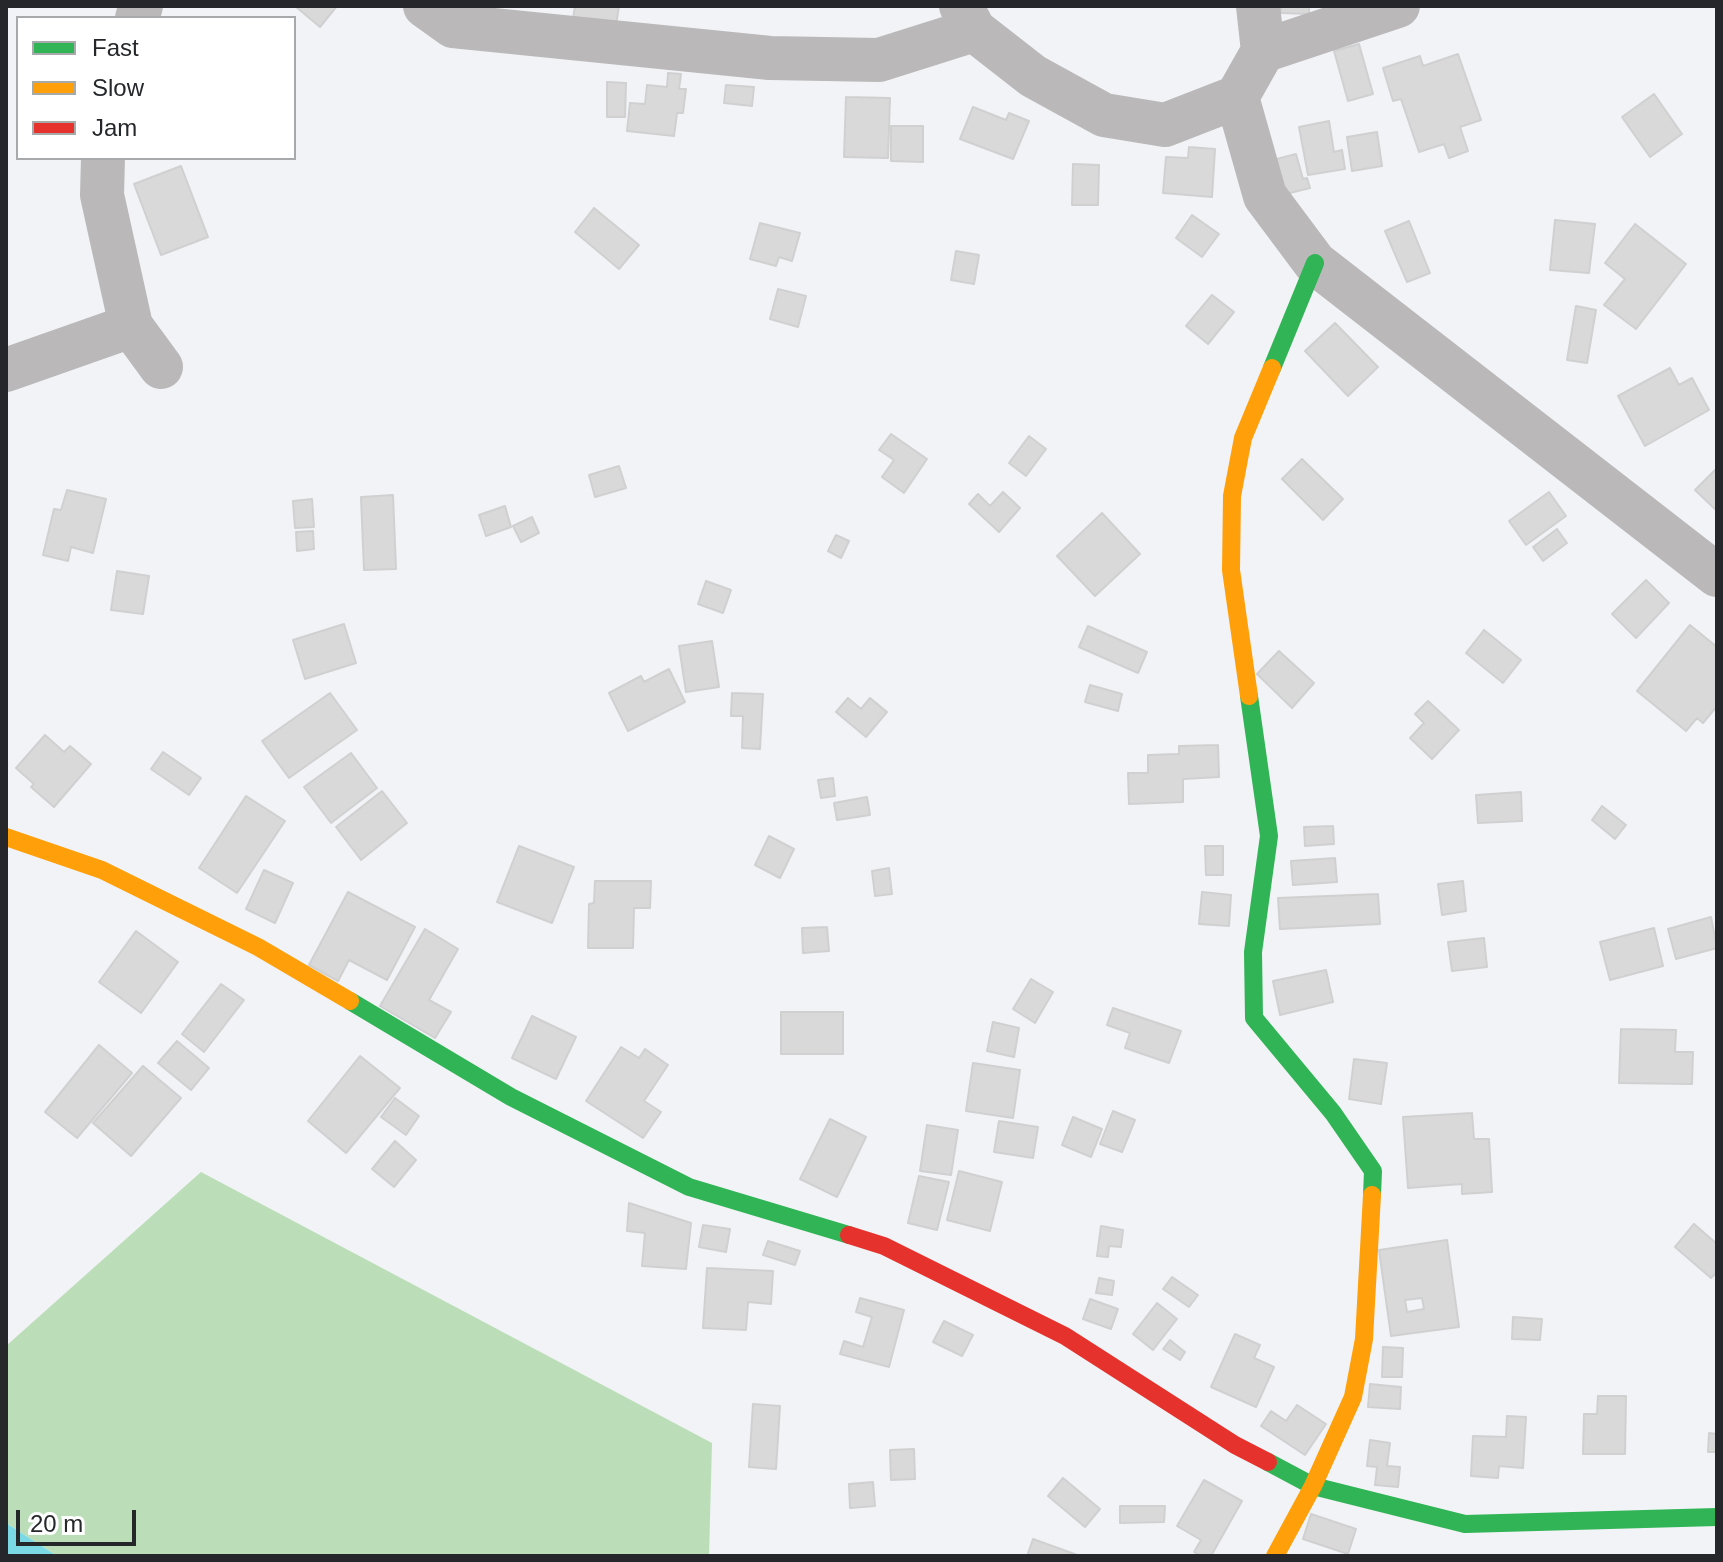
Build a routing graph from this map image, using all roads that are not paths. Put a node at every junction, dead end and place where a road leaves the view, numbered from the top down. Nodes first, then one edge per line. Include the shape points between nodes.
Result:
1 (425, 6) edge
2 (1258, 6) edge
3 (1398, 6) edge
4 (968, 18) edge
5 (1263, 51) junction
6 (1237, 97) junction
7 (103, 160) edge
8 (1315, 263) junction
9 (131, 326) junction
10 (161, 367) dead end
11 (6, 370) edge
12 (1717, 575) edge
13 (6, 837) edge
14 (1313, 1486) junction
15 (1717, 1517) edge
16 (1275, 1556) edge

1 - 4 street via 453,26 770,58 879,60
2 - 5 street
3 - 5 street
4 - 6 street via 1033,76 1104,115 1165,125
5 - 6 street
6 - 8 street via 1265,196
7 - 9 street via 102,195
8 - 12 street
8 - 14 street via 1243,438 1232,496 1231,555 1269,836 1253,952 1254,1018 1333,1113 1373,1171 1359,1367 1353,1397
9 - 10 street
9 - 11 street
13 - 14 street via 102,870 258,947 511,1097 689,1187 884,1246 1065,1336 1235,1445
14 - 15 street via 1465,1524
14 - 16 street

